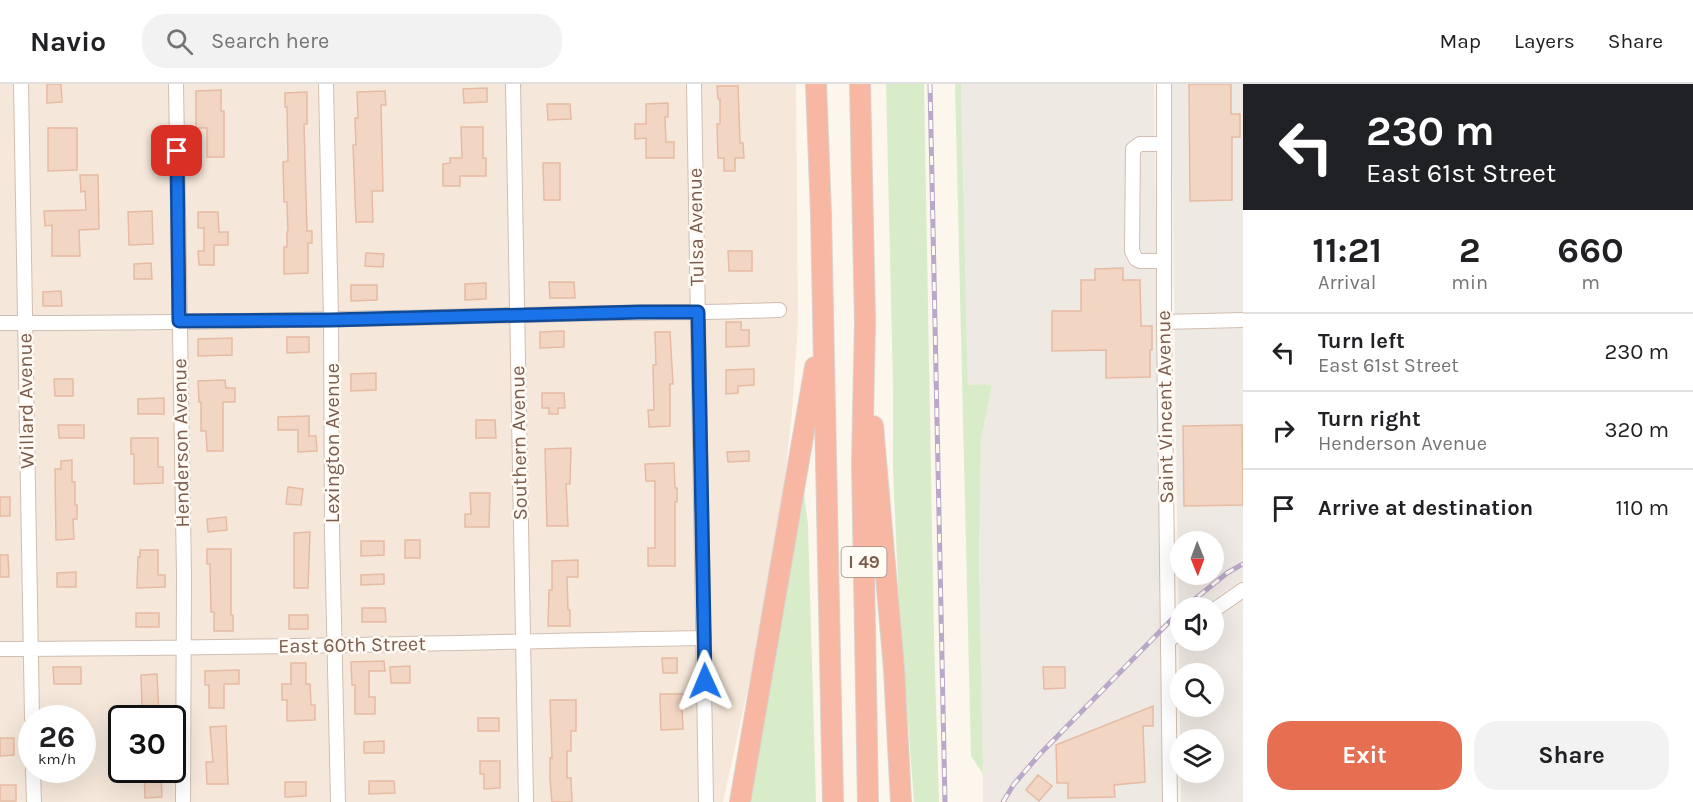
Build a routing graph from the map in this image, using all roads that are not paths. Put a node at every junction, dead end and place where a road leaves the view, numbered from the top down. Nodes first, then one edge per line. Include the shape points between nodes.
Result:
1 (21, 84) edge
2 (176, 84) edge
3 (326, 84) edge
4 (513, 84) edge
5 (694, 84) edge
6 (816, 84) edge
7 (860, 84) edge
8 (1164, 84) edge
9 (1164, 144) junction
10 (1164, 261) junction
11 (779, 310) dead end
12 (698, 312) junction
13 (516, 315) junction
14 (331, 320) junction
15 (1243, 320) edge
16 (179, 321) junction
17 (865, 321) junction
18 (823, 322) junction
19 (1164, 322) junction
20 (0, 323) edge
21 (25, 323) junction
22 (1243, 590) edge
23 (1224, 603) edge
24 (704, 638) junction
25 (522, 641) junction
26 (1168, 641) joint
27 (335, 645) junction
28 (184, 648) junction
29 (0, 649) edge
30 (31, 649) junction
31 (32, 705) edge
32 (750, 746) junction
33 (33, 783) edge
34 (33, 802) edge
35 (183, 802) edge
36 (338, 802) edge
37 (526, 802) edge
38 (706, 802) edge
39 (730, 802) edge
40 (740, 802) edge
41 (833, 802) edge
42 (868, 802) edge
43 (901, 802) edge
44 (1170, 802) edge

1 - 21 street, Willard Avenue
2 - 16 street, Henderson Avenue
3 - 14 street, Lexington Avenue
4 - 13 street, Southern Avenue
5 - 12 street, Tulsa Avenue
6 - 18 highway, I 49
7 - 17 highway, I 49
8 - 9 street, Saint Vincent Avenue
9 - 10 street, Saint Vincent Avenue
9 - 10 street via 1140,144 1133,148 1132,251 1140,261
10 - 19 street, Saint Vincent Avenue
11 - 12 street
12 - 13 street
12 - 24 street, Tulsa Avenue
13 - 14 street
13 - 25 street, Southern Avenue
14 - 16 street
14 - 27 street, Lexington Avenue
15 - 19 street
16 - 21 street
16 - 28 street, Henderson Avenue
17 - 42 highway, I 49 via 862,453
17 - 43 highway
18 - 32 highway
18 - 41 highway, I 49
19 - 26 street, Saint Vincent Avenue
20 - 21 street
21 - 30 street, Willard Avenue
22 - 23 street
24 - 25 street, East 60th Street
24 - 38 street, Tulsa Avenue
25 - 27 street, East 60th Street
25 - 37 street, Southern Avenue
26 - 44 street, Saint Vincent Avenue
27 - 28 street, East 60th Street
27 - 36 street, Lexington Avenue
28 - 30 street, East 60th Street
28 - 35 street, Henderson Avenue
29 - 30 street, East 60th Street
30 - 31 street, Willard Avenue
32 - 39 highway
32 - 40 highway
33 - 34 street

